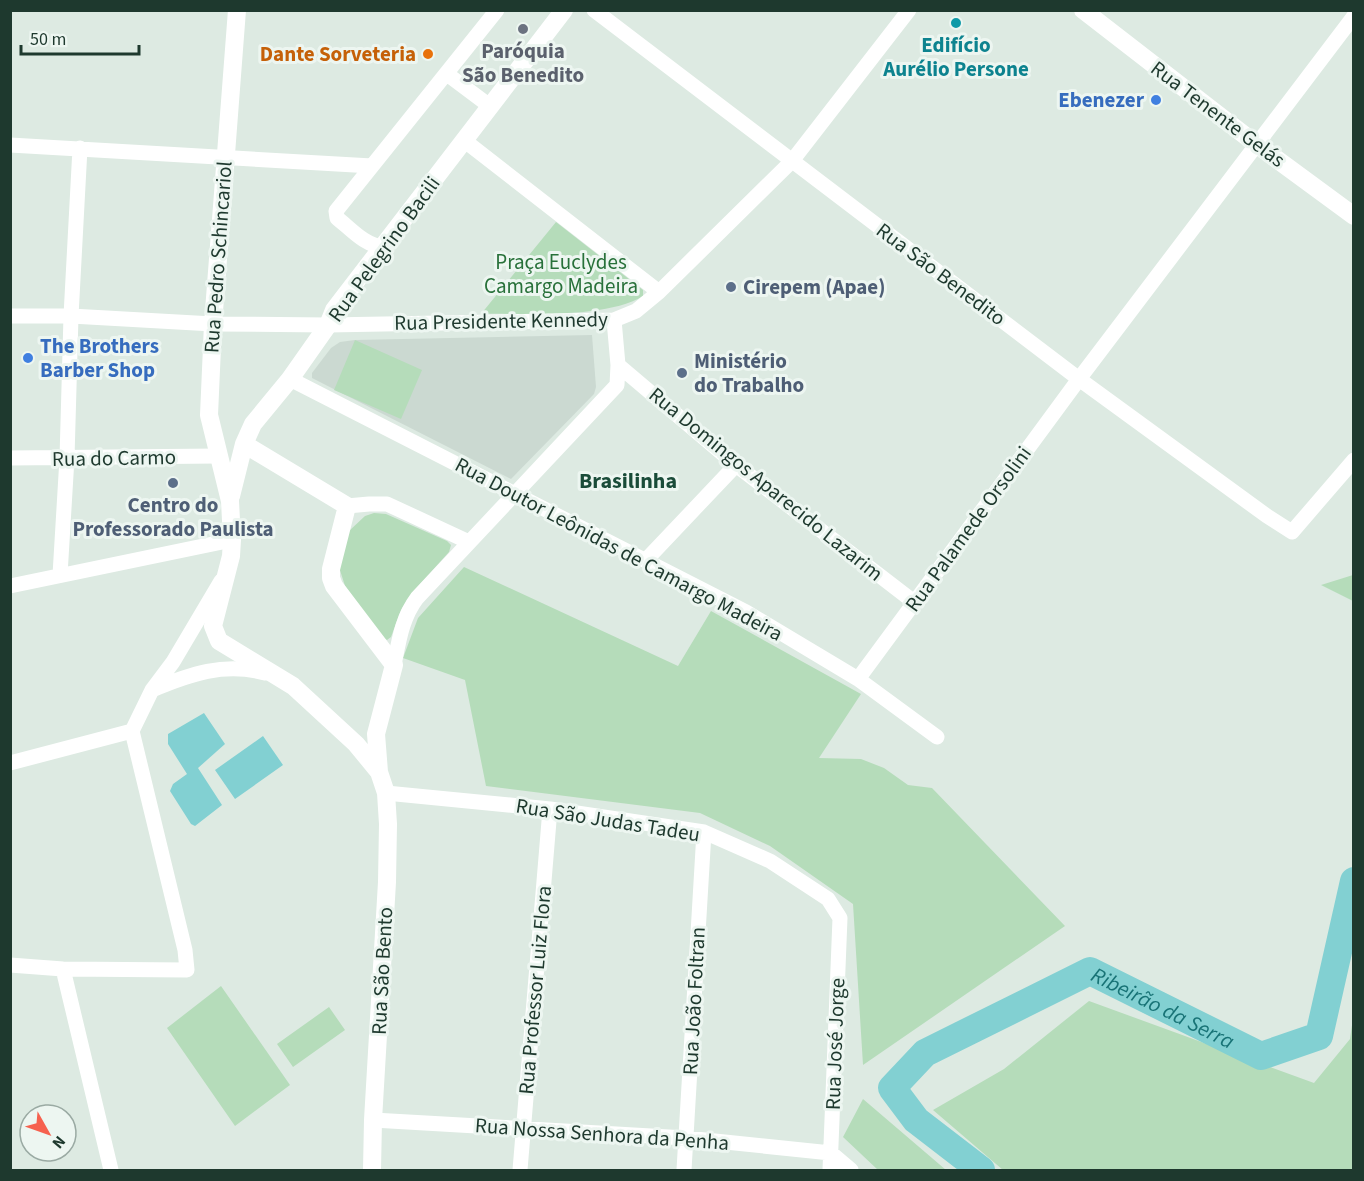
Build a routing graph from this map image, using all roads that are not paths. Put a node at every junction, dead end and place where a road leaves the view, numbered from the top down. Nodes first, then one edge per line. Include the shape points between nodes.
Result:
1 (237, 10) edge
2 (497, 10) edge
3 (564, 10) edge
4 (594, 10) edge
5 (909, 10) edge
6 (1083, 10) edge
7 (1353, 16) edge
8 (447, 74) junction
9 (491, 107) junction
10 (465, 141) junction
11 (1256, 144) junction
12 (10, 145) edge
13 (80, 148) junction
14 (225, 158) junction
15 (792, 161) junction
16 (372, 166) junction
17 (1353, 216) edge
18 (384, 247) junction
19 (659, 292) junction
20 (10, 316) edge
21 (71, 316) junction
22 (614, 320) junction
23 (213, 324) junction
24 (328, 325) junction
25 (618, 365) junction
26 (290, 379) junction
27 (1079, 379) junction
28 (244, 444) junction
29 (218, 456) junction
30 (10, 458) edge
31 (67, 458) junction
32 (1353, 460) edge
33 (736, 465) junction
34 (514, 494) junction
35 (230, 501) junction
36 (347, 506) junction
37 (232, 540) junction
38 (469, 542) junction
39 (646, 560) junction
40 (227, 571) junction
41 (60, 575) junction
42 (10, 586) edge
43 (914, 602) junction
44 (394, 665) junction
45 (273, 675) junction
46 (858, 679) junction
47 (153, 690) junction
48 (132, 731) junction
49 (937, 737) dead end
50 (10, 763) edge
51 (379, 772) junction
52 (386, 793) junction
53 (550, 809) junction
54 (704, 832) junction
55 (840, 918) joint
56 (10, 965) edge
57 (63, 969) junction
58 (373, 1120) junction
59 (523, 1128) junction
60 (686, 1138) junction
61 (831, 1153) junction
62 (111, 1170) edge
63 (372, 1170) edge
64 (520, 1170) edge
65 (684, 1170) edge
66 (830, 1170) edge
67 (851, 1170) edge

1 - 14 street, Rua Pedro Schincariol
2 - 8 street
3 - 9 street, Rua Pelegrino Bacili
4 - 15 street, Rua São Benedito
5 - 15 street, Rua Presidente Kennedy
6 - 11 street, Rua Tenente Gelás
7 - 11 street, Rua Palamede Orsolini
8 - 9 street
8 - 16 street
9 - 10 street, Rua Pelegrino Bacili
10 - 18 street, Rua Pelegrino Bacili
10 - 19 street
11 - 17 street, Rua Tenente Gelás
11 - 27 street, Rua Palamede Orsolini
12 - 13 street
13 - 14 street
13 - 21 street
14 - 16 street
14 - 23 street, Rua Pedro Schincariol
15 - 19 street, Rua Presidente Kennedy
15 - 27 street, Rua São Benedito
16 - 18 street via 338,207 336,215 369,244
18 - 24 street, Rua Pelegrino Bacili via 334,310
19 - 22 street, Rua Presidente Kennedy via 636,311
20 - 21 street, Rua Presidente Kennedy
21 - 23 street, Rua Presidente Kennedy
21 - 31 street
22 - 24 street, Rua Presidente Kennedy
22 - 25 street
23 - 24 street, Rua Presidente Kennedy
23 - 29 street, Rua Pedro Schincariol via 209,415
24 - 26 street, Rua Pelegrino Bacili
25 - 33 street, Rua Domingos Aparecido Lazarim
25 - 34 street via 617,385
26 - 28 street, Rua Pelegrino Bacili via 253,424
26 - 34 street, Rua Doutor Leônidas de Camargo Madeira
27 - 32 street, Rua São Benedito via 1292,532
27 - 43 street, Rua Palamede Orsolini
28 - 35 street, Rua Pelegrino Bacili
28 - 36 street
29 - 31 street, Rua do Carmo
29 - 35 street, Rua Pedro Schincariol
30 - 31 street, Rua do Carmo
31 - 41 street
33 - 39 street
33 - 43 street, Rua Domingos Aparecido Lazarim
34 - 38 street
34 - 39 street, Rua Doutor Leônidas de Camargo Madeira
35 - 37 street
36 - 38 street via 387,504
36 - 44 street via 331,578
37 - 40 street
37 - 41 street
38 - 44 street via 410,608 402,625
39 - 46 street, Rua Doutor Leônidas de Camargo Madeira via 746,612
40 - 45 street via 213,626 219,641
40 - 47 street
41 - 42 street
43 - 46 street, Rua Palamede Orsolini
44 - 51 street via 376,734
45 - 47 street via 225,668
45 - 51 street via 293,686 356,744
46 - 49 street, Rua Doutor Leônidas de Camargo Madeira
47 - 48 street
48 - 50 street
48 - 57 street via 187,970
51 - 52 street, Rua São Bento
52 - 53 street, Rua São Judas Tadeu
52 - 58 street, Rua São Bento via 387,882
53 - 54 street, Rua São Judas Tadeu
53 - 59 street, Rua Professor Luiz Flora
54 - 55 street, Rua São Judas Tadeu via 770,861 828,898
54 - 60 street, Rua João Foltran
55 - 61 street, Rua José Jorge
56 - 57 street
57 - 62 street
58 - 59 street, Rua Nossa Senhora da Penha
58 - 63 street, Rua São Bento
59 - 60 street, Rua Nossa Senhora da Penha
59 - 64 street, Rua Professor Luiz Flora
60 - 61 street, Rua Nossa Senhora da Penha
60 - 65 street, Rua João Foltran
61 - 66 street, Rua José Jorge
61 - 67 street

